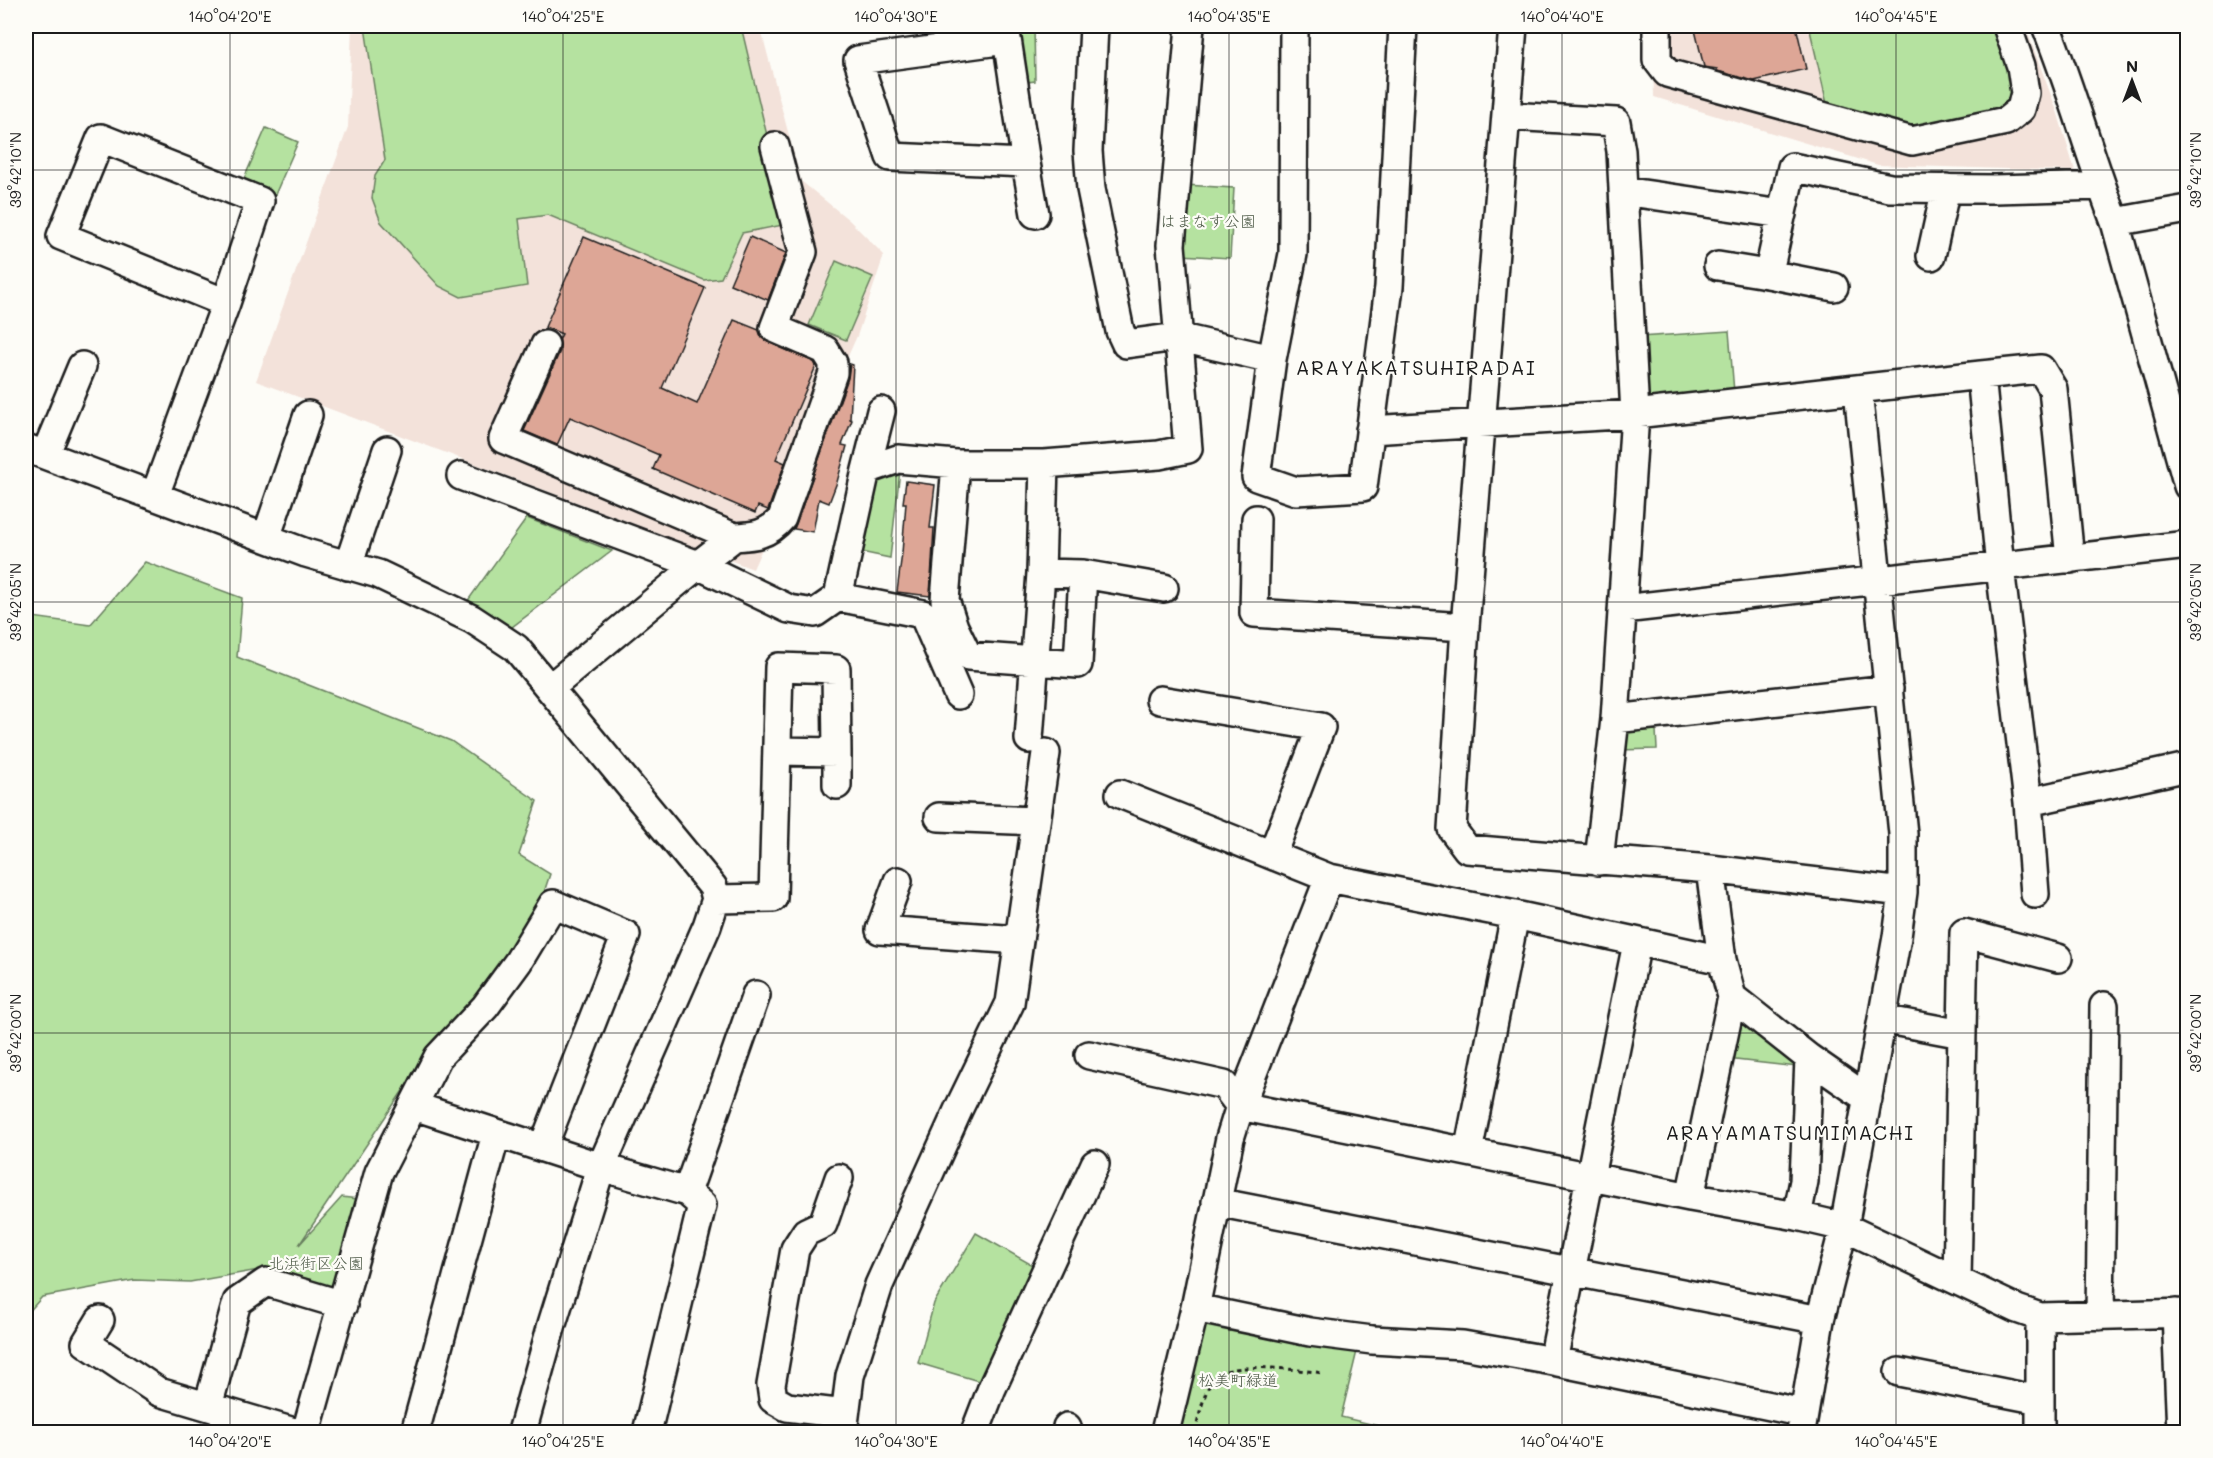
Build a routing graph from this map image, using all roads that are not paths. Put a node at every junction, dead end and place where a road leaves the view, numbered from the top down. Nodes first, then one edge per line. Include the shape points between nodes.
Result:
1 (1094, 26) edge
2 (1190, 26) edge
3 (1294, 26) edge
4 (1403, 26) edge
5 (1513, 26) edge
6 (1656, 26) edge
7 (2007, 26) edge
8 (2046, 26) edge
9 (1006, 33) edge
10 (1506, 116) junction
11 (775, 146) dead end
12 (1026, 163) junction
13 (2101, 186) junction
14 (1946, 188) junction
15 (1623, 190) junction
16 (2187, 208) edge
17 (1782, 213) junction
18 (1035, 214) dead end
19 (2115, 222) junction
20 (1931, 256) dead end
21 (1718, 266) dead end
22 (1773, 275) junction
23 (1834, 287) dead end
24 (226, 303) junction
25 (1177, 337) junction
26 (545, 345) dead end
27 (1272, 359) junction
28 (82, 366) dead end
29 (1981, 375) junction
30 (1858, 390) junction
31 (881, 411) dead end
32 (1635, 414) junction
33 (308, 415) dead end
34 (1482, 425) junction
35 (1370, 430) junction
36 (387, 450) dead end
37 (35, 451) edge
38 (956, 464) junction
39 (1044, 464) junction
40 (866, 470) junction
41 (461, 476) dead end
42 (2187, 486) edge
43 (155, 495) junction
44 (1256, 519) dead end
45 (734, 537) junction
46 (266, 538) junction
47 (2187, 545) edge
48 (2070, 559) junction
49 (699, 565) junction
50 (348, 566) junction
51 (2000, 567) junction
52 (1041, 573) junction
53 (1083, 574) junction
54 (1878, 580) junction
55 (1164, 588) dead end
56 (838, 597) junction
57 (1623, 609) junction
58 (1465, 627) junction
59 (1035, 661) junction
60 (550, 688) junction
61 (1889, 689) junction
62 (958, 695) dead end
63 (1160, 700) dead end
64 (1615, 719) junction
65 (777, 751) junction
66 (837, 752) junction
67 (2187, 767) edge
68 (837, 786) dead end
69 (1120, 795) dead end
70 (2028, 802) junction
71 (939, 817) dead end
72 (1036, 821) junction
73 (1272, 855) junction
74 (1599, 861) junction
75 (1710, 869) junction
76 (1329, 878) junction
77 (898, 880) dead end
78 (1903, 892) junction
79 (2035, 894) dead end
80 (716, 899) junction
81 (1515, 915) junction
82 (1019, 939) junction
83 (1637, 943) junction
84 (2058, 958) dead end
85 (1722, 960) junction
86 (756, 995) dead end
87 (1732, 997) junction
88 (2104, 1006) dead end
89 (1882, 1019) junction
90 (1962, 1034) junction
91 (1089, 1055) dead end
92 (1809, 1058) junction
93 (1868, 1099) junction
94 (414, 1106) junction
95 (1240, 1106) junction
96 (496, 1134) junction
97 (543, 1147) junction
98 (1468, 1152) junction
99 (1095, 1164) dead end
100 (601, 1167) junction
101 (1590, 1176) junction
102 (838, 1178) dead end
103 (687, 1192) junction
104 (1690, 1197) junction
105 (1216, 1202) junction
106 (1797, 1216) junction
107 (1844, 1227) junction
108 (1571, 1270) junction
109 (1957, 1280) junction
110 (343, 1305) junction
111 (1195, 1308) junction
112 (2182, 1313) edge
113 (2100, 1316) junction
114 (2040, 1317) junction
115 (100, 1320) dead end
116 (1820, 1320) junction
117 (1553, 1361) junction
118 (1899, 1372) dead end
119 (2040, 1400) junction
120 (208, 1406) junction
121 (844, 1423) edge
122 (1803, 1423) edge
123 (294, 1432) edge
124 (306, 1432) edge
125 (415, 1432) edge
126 (522, 1432) edge
127 (647, 1432) edge
128 (975, 1432) edge
129 (1165, 1432) edge
130 (2040, 1432) edge
131 (2181, 1432) edge

1 - 25 street via 1088,151 1091,189 1120,331 1126,344
2 - 25 street via 1170,245
3 - 27 street via 1293,254
4 - 35 street via 1389,287
5 - 10 street
6 - 7 street via 1658,60 1667,73 1912,141 2006,121 2021,109 2025,93 2021,66
8 - 13 street
9 - 12 street
9 - 12 street via 858,60 890,157
10 - 15 street via 1616,122
10 - 34 street
11 - 45 street via 803,252 774,328 825,350 833,363 833,373 782,518 761,536
12 - 18 street
13 - 14 street
13 - 19 street
14 - 17 street via 1890,188 1792,167
14 - 20 street
15 - 17 street
15 - 32 street
16 - 19 street
17 - 22 street via 1770,267
19 - 42 street
21 - 22 street
22 - 23 street
24 - 24 street via 260,201 100,138 61,236
24 - 43 street
25 - 27 street
25 - 39 street via 1188,449 1160,455
26 - 45 street via 503,439
27 - 35 street via 1256,477 1296,491 1363,487
28 - 37 street
29 - 30 street
29 - 48 street via 2042,369 2053,389
29 - 51 street
30 - 32 street
30 - 54 street
31 - 40 street
32 - 34 street
32 - 57 street
33 - 46 street
34 - 35 street
34 - 58 street
36 - 50 street
37 - 43 street
38 - 39 street
38 - 40 street via 898,459
38 - 59 street via 945,600 954,627 968,656
39 - 52 street
40 - 56 street
41 - 49 street
43 - 46 street
44 - 58 street via 1254,613
45 - 49 street
46 - 50 street
47 - 48 street
48 - 51 street
49 - 56 street via 789,609 815,613
49 - 60 street
50 - 60 street via 378,574 472,619 516,648
51 - 54 street
51 - 70 street
52 - 53 street
52 - 59 street
53 - 55 street
53 - 59 street via 1078,664
54 - 57 street
54 - 61 street
56 - 62 street via 922,614
57 - 64 street
58 - 74 street via 1452,829 1467,849
59 - 72 street
60 - 80 street via 713,887
61 - 64 street
61 - 78 street via 1903,834
63 - 73 street via 1321,727
64 - 74 street
65 - 66 street
65 - 66 street via 779,667 836,669
65 - 80 street via 773,898
66 - 68 street
67 - 70 street
69 - 73 street
70 - 79 street
71 - 72 street
72 - 82 street
73 - 76 street
74 - 75 street
75 - 78 street
75 - 85 street
76 - 81 street
76 - 95 street
77 - 82 street via 880,930
78 - 89 street
80 - 100 street
81 - 83 street
81 - 98 street
82 - 121 street via 1010,1003 879,1285 850,1376
83 - 85 street
83 - 101 street
84 - 90 street via 1964,933
85 - 87 street
86 - 103 street
87 - 92 street
87 - 104 street
88 - 113 street
89 - 90 street
89 - 93 street
90 - 109 street
91 - 95 street via 1224,1085
92 - 93 street
92 - 106 street via 1804,1181
93 - 107 street
94 - 96 street
94 - 97 street via 438,1057 485,1007 518,963 553,904 626,934
94 - 110 street via 379,1172
95 - 98 street
95 - 105 street
96 - 97 street
96 - 125 street
97 - 100 street
98 - 101 street
99 - 128 street
100 - 103 street
100 - 126 street
101 - 104 street
101 - 108 street
102 - 121 street via 823,1224 806,1232 795,1249 771,1385 773,1399 787,1407
103 - 127 street via 702,1205
104 - 106 street
105 - 108 street
105 - 111 street
106 - 107 street
107 - 109 street
107 - 116 street
108 - 116 street
108 - 117 street
109 - 114 street
110 - 120 street via 266,1282 237,1302
110 - 124 street
111 - 117 street via 1310,1332 1463,1345
111 - 129 street
112 - 113 street
112 - 131 street
113 - 114 street
114 - 119 street
115 - 120 street via 86,1343 159,1392
116 - 122 street
117 - 122 street
118 - 119 street
119 - 130 street
120 - 123 street

